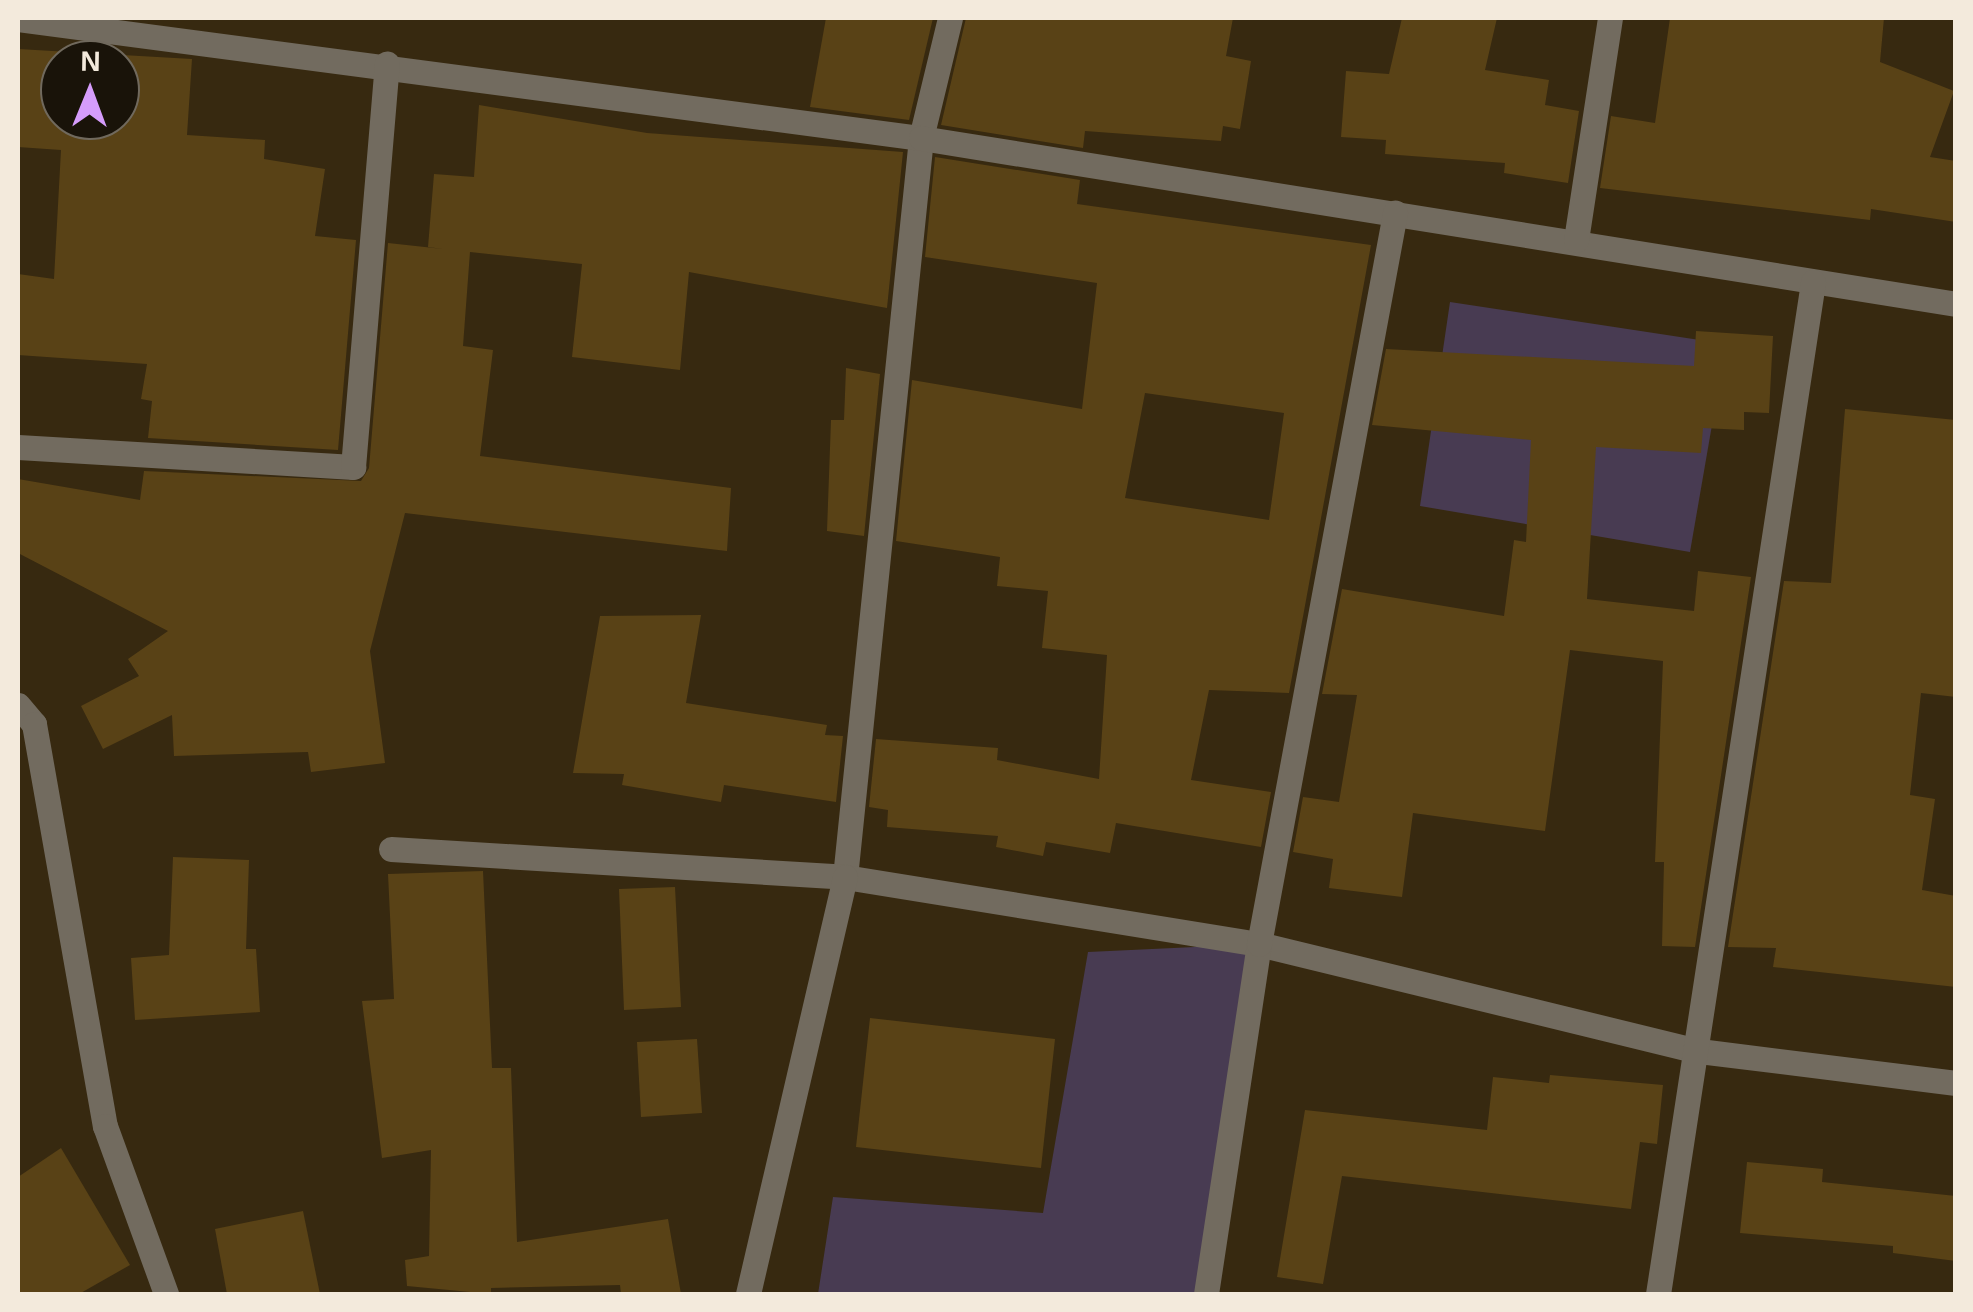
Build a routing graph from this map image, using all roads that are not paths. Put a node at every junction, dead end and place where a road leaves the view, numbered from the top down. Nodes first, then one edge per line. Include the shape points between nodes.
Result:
1 (950, 18) edge
2 (1610, 18) edge
3 (18, 20) edge
4 (387, 63) junction
5 (921, 138) junction
6 (1394, 213) junction
7 (1576, 240) junction
8 (1814, 282) junction
9 (1956, 304) edge
10 (18, 447) edge
11 (18, 704) edge
12 (392, 848) dead end
13 (846, 877) junction
14 (1259, 944) junction
15 (1699, 1052) junction
16 (1956, 1083) edge
17 (166, 1294) edge
18 (748, 1294) edge
19 (1206, 1294) edge
20 (1658, 1294) edge

1 - 5 street
2 - 7 street
3 - 4 street
4 - 5 street
4 - 10 street via 352,467
5 - 6 street
5 - 13 street
6 - 7 street
6 - 14 street
7 - 8 street
8 - 9 street
8 - 15 street
11 - 17 street via 34,724 105,1126
12 - 13 street
13 - 14 street
13 - 18 street
14 - 15 street
14 - 19 street
15 - 16 street
15 - 20 street

